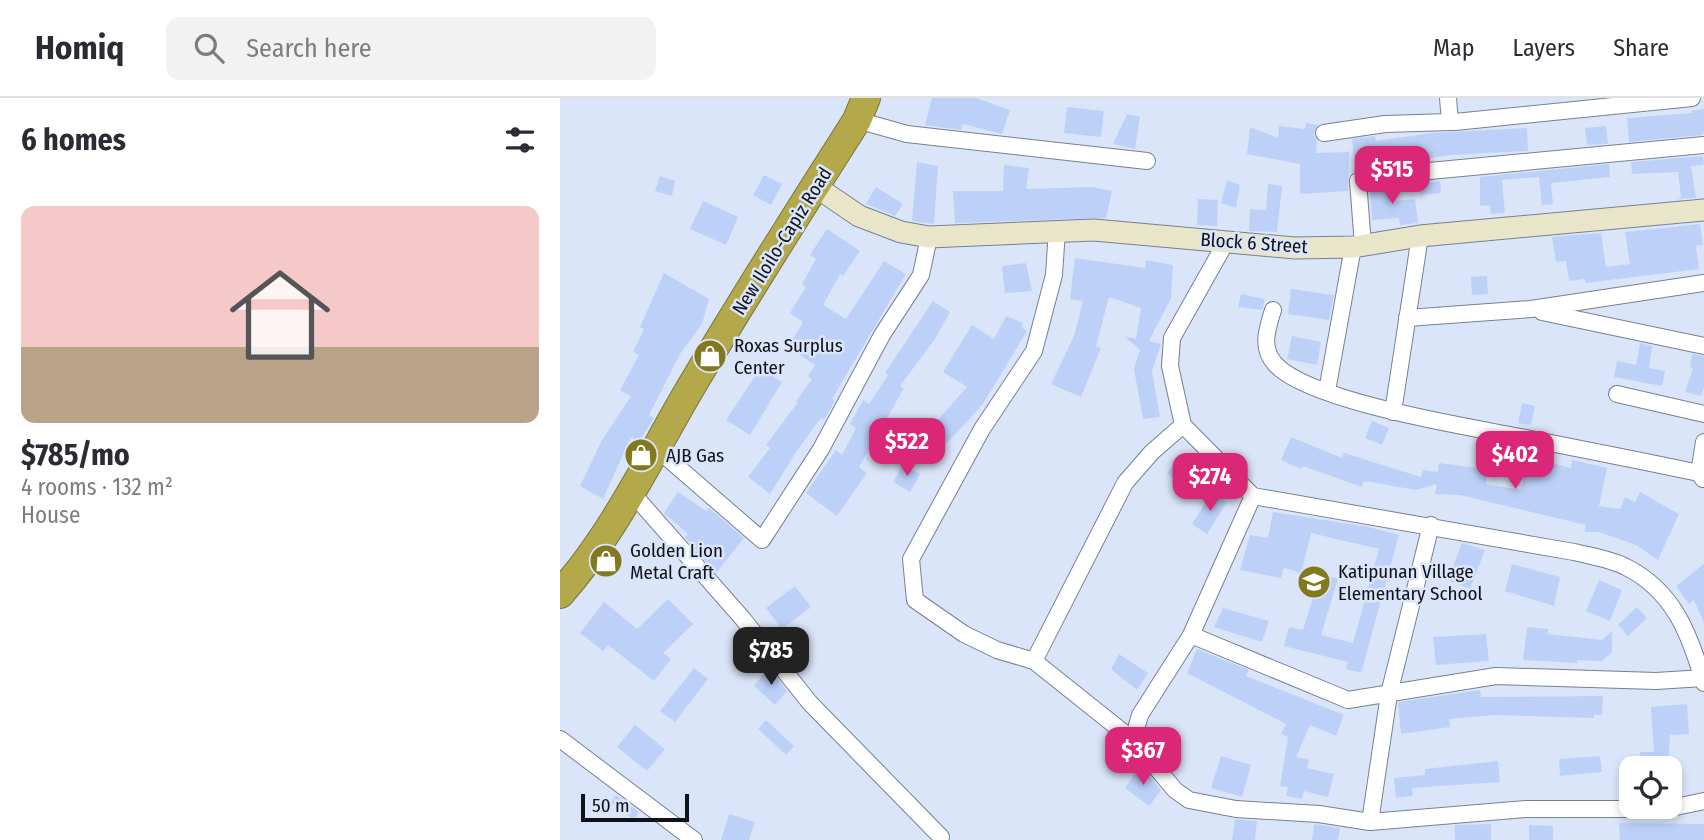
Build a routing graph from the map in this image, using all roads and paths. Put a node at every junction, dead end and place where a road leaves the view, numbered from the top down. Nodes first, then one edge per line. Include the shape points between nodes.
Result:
1 (1448, 98) edge
2 (1692, 98) edge
3 (861, 109) edge
4 (1450, 122) junction
5 (1324, 133) dead end
6 (1704, 145) edge
7 (1147, 161) dead end
8 (815, 186) junction
9 (1704, 210) edge
10 (1057, 230) junction
11 (1420, 236) junction
12 (929, 237) junction
13 (1226, 242) junction
14 (1358, 246) junction
15 (1704, 283) edge
16 (1531, 309) junction
17 (1273, 310) dead end
18 (1407, 318) junction
19 (1704, 346) edge
20 (1327, 391) junction
21 (1617, 394) dead end
22 (1393, 412) junction
23 (1704, 414) edge
24 (1183, 425) junction
25 (1704, 442) edge
26 (657, 449) junction
27 (1702, 469) edge
28 (633, 494) junction
29 (1253, 496) junction
30 (1430, 525) junction
31 (560, 594) edge
32 (1191, 635) junction
33 (1034, 661) junction
34 (1704, 680) edge
35 (1389, 694) junction
36 (560, 739) edge
37 (1133, 740) junction
38 (1704, 801) edge
39 (1370, 822) junction
40 (941, 837) dead end
41 (694, 840) edge

1 - 4 street
2 - 4 street
3 - 7 street via 907,134
3 - 8 highway, New Iloilo-Capiz Road
4 - 5 street via 1385,124
6 - 14 street via 1366,177 1358,181
8 - 12 street, Block 6 Street via 859,216
8 - 26 highway, New Iloilo-Capiz Road
9 - 11 street, Block 6 Street
10 - 12 street, Block 6 Street
10 - 13 street, Block 6 Street
10 - 33 street via 1054,275 1034,351 982,429 911,559 915,600 964,634
11 - 14 street, Block 6 Street
11 - 18 street
12 - 26 street via 921,275 881,335 821,449 762,540
13 - 14 street, Block 6 Street via 1296,248
13 - 24 street via 1172,338 1170,366
14 - 20 street
15 - 16 street
16 - 18 street
16 - 19 street
17 - 20 street via 1265,340 1268,353 1277,366
18 - 22 street
20 - 22 street
21 - 23 street
22 - 27 street
24 - 29 street
24 - 33 street via 1125,483
25 - 27 street
26 - 28 highway, New Iloilo-Capiz Road
28 - 31 highway, New Iloilo-Capiz Road
28 - 40 street via 743,619 810,704
29 - 30 street
29 - 32 street
30 - 34 street via 1625,566 1659,590 1678,612
30 - 35 street
32 - 35 street via 1348,700
32 - 37 street via 1140,715
33 - 37 street
34 - 35 street via 1496,676
35 - 39 street
36 - 41 street
37 - 39 street via 1189,800
38 - 39 street via 1666,809 1526,809

